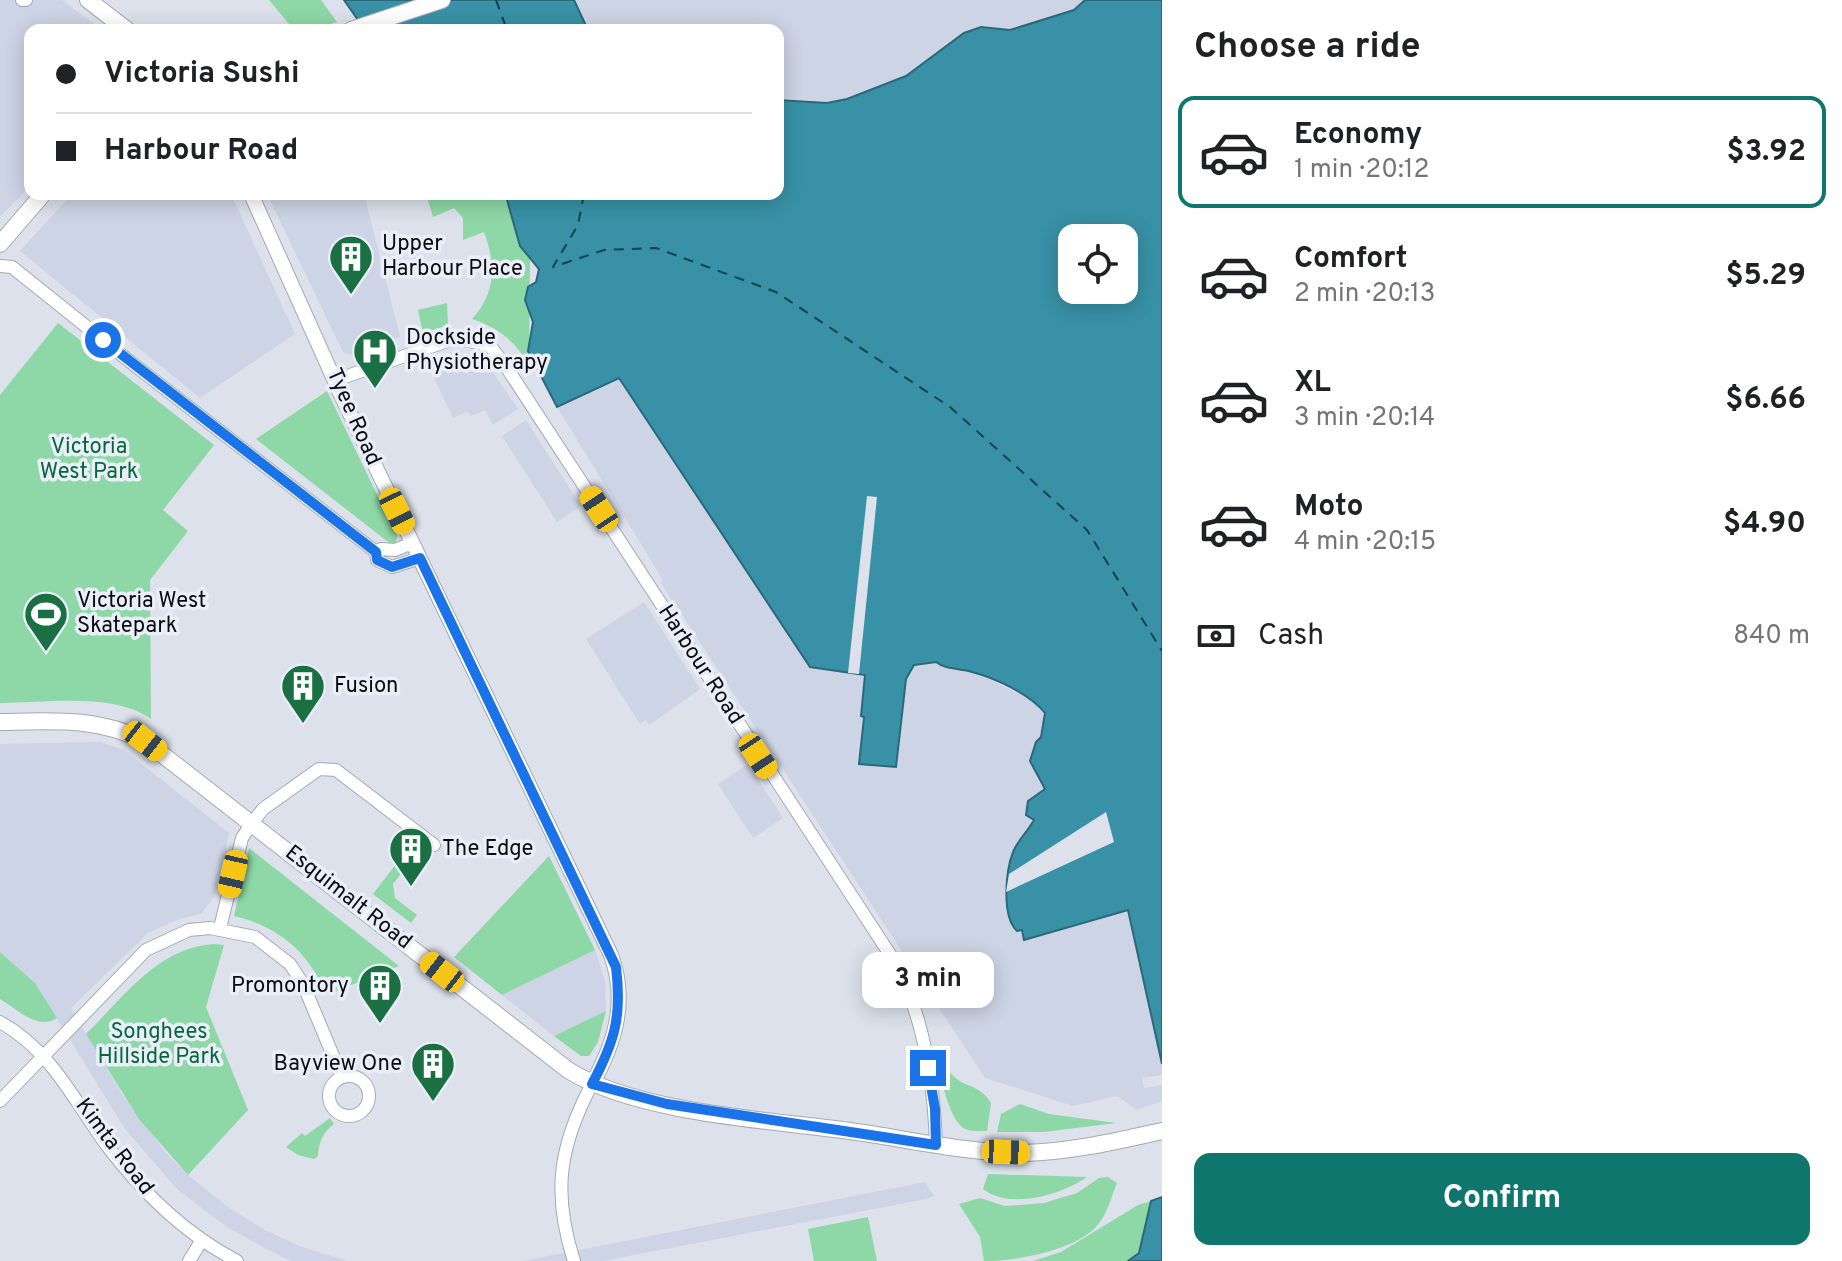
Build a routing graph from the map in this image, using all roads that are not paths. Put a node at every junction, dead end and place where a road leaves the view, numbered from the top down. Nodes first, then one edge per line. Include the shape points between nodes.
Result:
1 (88, 0) edge
2 (442, 0) edge
3 (119, 24) edge
4 (369, 24) edge
5 (38, 200) edge
6 (254, 200) edge
7 (0, 244) edge
8 (0, 266) edge
9 (336, 380) junction
10 (412, 543) junction
11 (376, 552) junction
12 (420, 558) junction
13 (0, 722) edge
14 (252, 823) junction
15 (434, 845) dead end
16 (220, 928) junction
17 (0, 1022) edge
18 (44, 1055) junction
19 (342, 1077) dead end
20 (592, 1084) junction
21 (0, 1101) edge
22 (1162, 1131) edge
23 (936, 1145) junction
24 (202, 1240) junction
25 (189, 1261) edge
26 (237, 1261) edge
27 (574, 1261) edge

1 - 3 main road
2 - 4 main road
5 - 7 main road
6 - 9 street, Tyee Road
8 - 11 street via 12,267
9 - 10 street, Tyee Road
9 - 23 street, Harbour Road via 456,338 490,346 505,365 909,988 932,1089
10 - 11 street
10 - 12 street, Tyee Road
11 - 12 street via 377,560 392,567
12 - 20 street, Tyee Road via 616,967 615,1035
13 - 14 main road, Esquimalt Road via 79,720 124,730
14 - 15 street via 319,769 336,770
14 - 16 street via 242,838
14 - 20 main road, Esquimalt Road
16 - 18 street via 189,930 146,950
16 - 19 street via 255,937 290,964
17 - 18 street, Kimta Road
18 - 21 street
18 - 24 street, Kimta Road via 122,1165
20 - 23 main road, Esquimalt Road via 661,1103
20 - 27 street, Tyee Road via 573,1123 560,1180 563,1223
22 - 23 main road, Esquimalt Road via 1023,1153
24 - 25 street
24 - 26 street, Kimta Road

